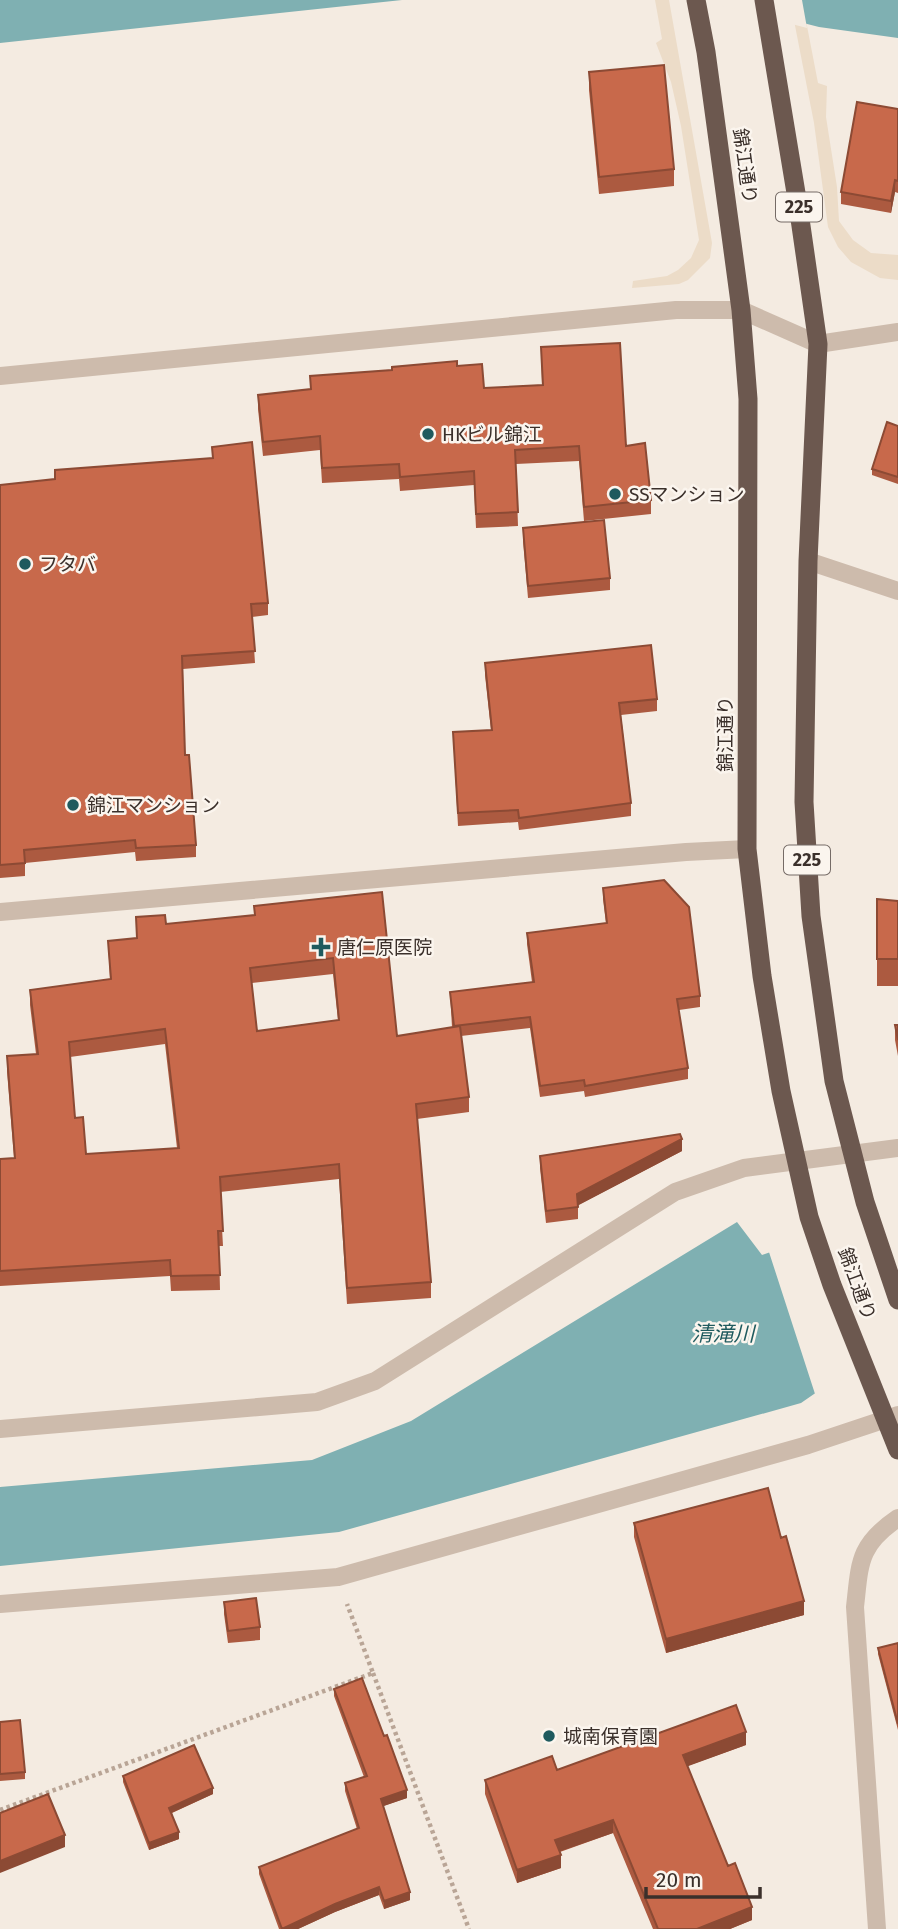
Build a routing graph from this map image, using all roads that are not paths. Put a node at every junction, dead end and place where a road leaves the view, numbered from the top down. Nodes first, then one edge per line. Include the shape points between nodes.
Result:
1 (696, 0) edge
2 (764, 0) edge
3 (741, 310) junction
4 (898, 332) edge
5 (817, 344) junction
6 (0, 376) edge
7 (808, 561) junction
8 (898, 591) edge
9 (747, 849) junction
10 (0, 912) edge
11 (898, 1148) edge
12 (852, 1154) junction
13 (797, 1161) junction
14 (898, 1300) edge
15 (892, 1417) edge
16 (0, 1429) edge
17 (898, 1450) edge
18 (898, 1518) edge
19 (0, 1604) edge
20 (877, 1929) edge

1 - 3 highway, 錦江通り
2 - 5 highway, 錦江通り / 225
3 - 5 street
3 - 6 street via 676,310
3 - 9 highway, 錦江通り via 748,399
4 - 5 street
5 - 7 highway, 錦江通り / 225
7 - 8 street
7 - 12 highway, 錦江通り / 225 via 804,802 811,916 834,1081
9 - 10 street
9 - 13 highway, 錦江通り via 762,976
11 - 12 street
12 - 13 street
12 - 14 highway, 錦江通り / 225
13 - 15 highway, 錦江通り via 832,1285 876,1397
13 - 16 street via 744,1168 675,1192 375,1381 317,1402
15 - 17 highway, 錦江通り
15 - 19 street via 808,1445 338,1577
18 - 20 street via 882,1528 861,1557 855,1607

